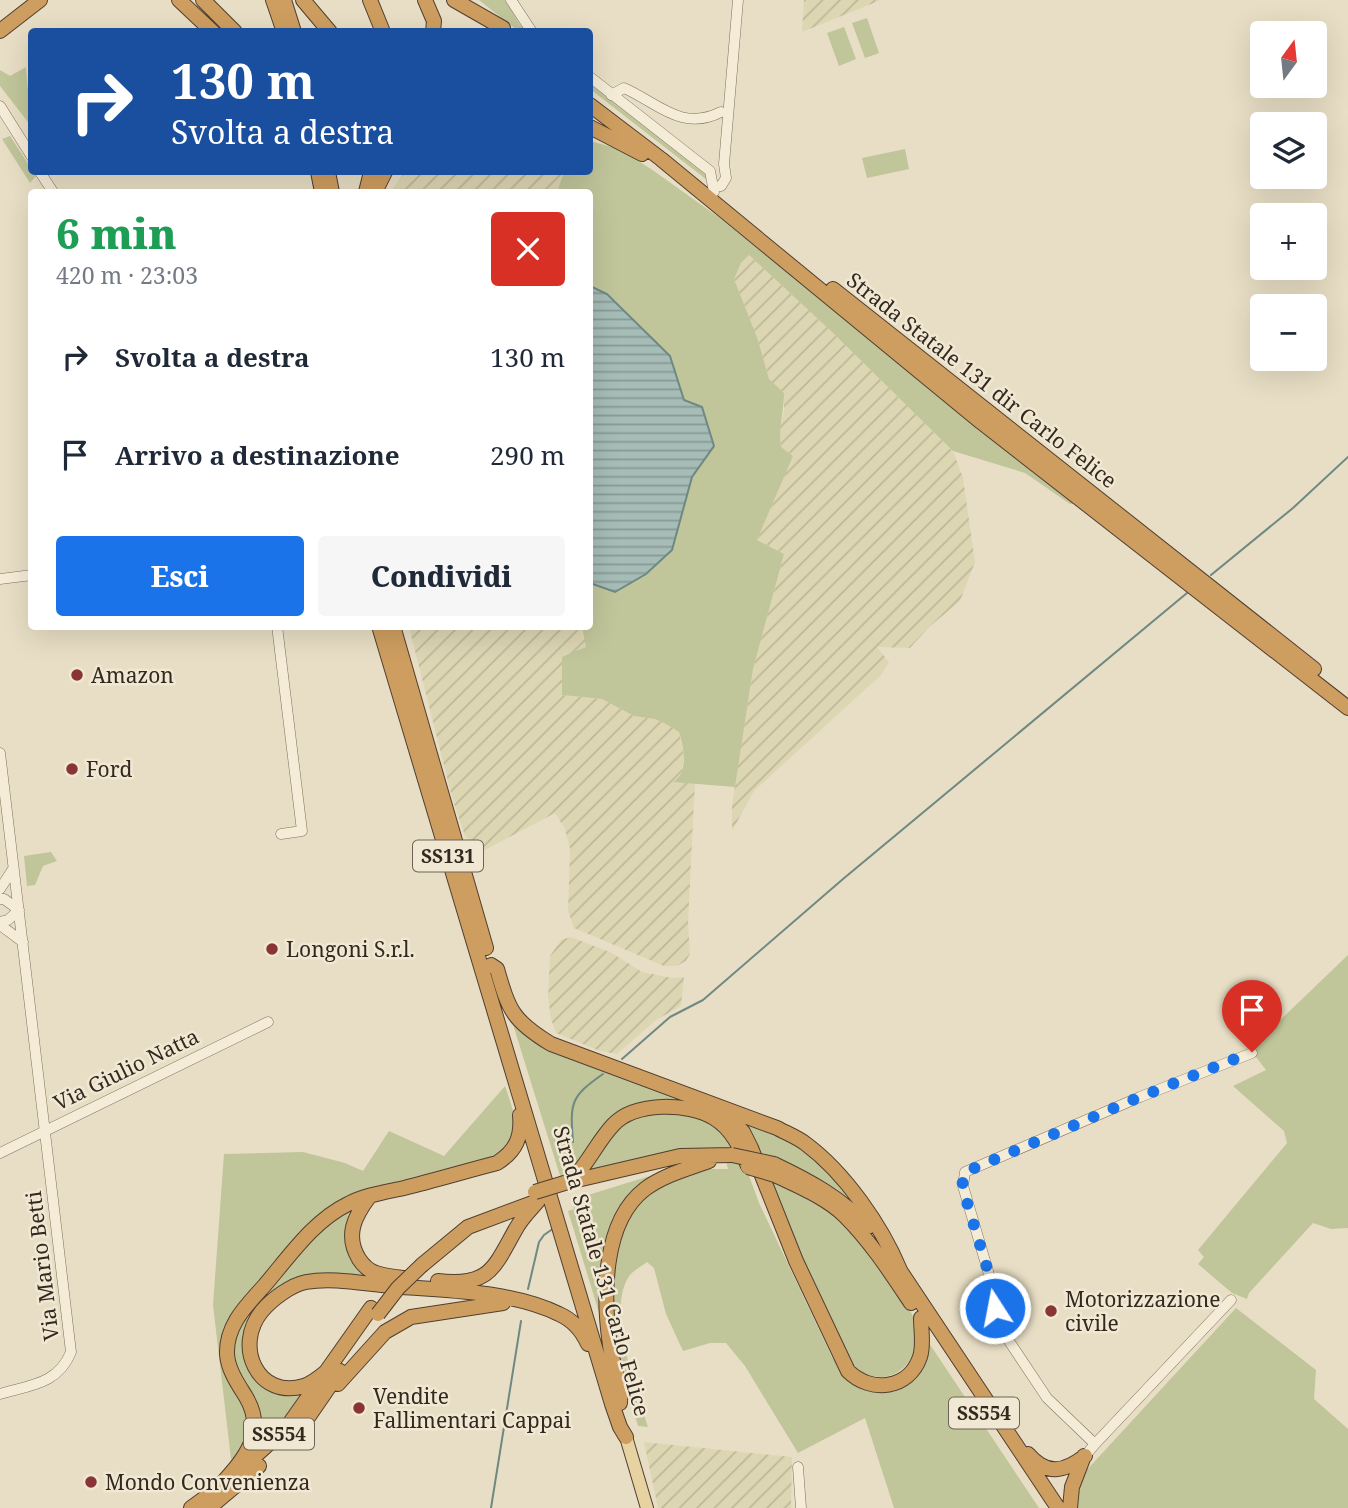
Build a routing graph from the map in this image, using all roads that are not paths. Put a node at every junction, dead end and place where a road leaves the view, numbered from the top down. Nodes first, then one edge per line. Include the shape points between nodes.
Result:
1 (40, 0) edge
2 (51, 0) edge
3 (179, 0) edge
4 (203, 0) edge
5 (273, 0) edge
6 (284, 0) edge
7 (303, 0) edge
8 (370, 0) edge
9 (425, 0) edge
10 (449, 0) edge
11 (454, 0) edge
12 (471, 0) edge
13 (511, 0) edge
14 (738, 0) edge
15 (25, 6) edge
16 (208, 28) edge
17 (231, 28) edge
18 (286, 28) edge
19 (287, 28) edge
20 (327, 28) edge
21 (381, 28) edge
22 (433, 28) edge
23 (497, 28) edge
24 (497, 28) edge
25 (498, 28) edge
26 (529, 28) edge
27 (0, 31) edge
28 (593, 80) edge
29 (611, 95) junction
30 (593, 99) edge
31 (0, 106) edge
32 (593, 107) edge
33 (721, 112) dead end
34 (593, 129) edge
35 (28, 151) edge
36 (696, 190) junction
37 (714, 191) junction
38 (28, 576) edge
39 (0, 579) edge
40 (277, 630) edge
41 (380, 630) edge
42 (394, 630) edge
43 (1348, 696) edge
44 (1348, 708) edge
45 (0, 752) edge
46 (281, 834) dead end
47 (13, 869) junction
48 (0, 889) edge
49 (0, 900) edge
50 (19, 910) junction
51 (0, 923) edge
52 (23, 942) junction
53 (491, 965) junction
54 (268, 1022) dead end
55 (1252, 1052) dead end
56 (517, 1086) junction
57 (719, 1106) junction
58 (45, 1129) junction
59 (0, 1153) edge
60 (734, 1160) junction
61 (709, 1161) junction
62 (774, 1170) junction
63 (575, 1185) junction
64 (370, 1196) junction
65 (541, 1197) junction
66 (796, 1261) junction
67 (900, 1270) junction
68 (1231, 1300) dead end
69 (523, 1301) junction
70 (374, 1311) junction
71 (921, 1318) junction
72 (331, 1368) junction
73 (0, 1394) edge
74 (616, 1404) junction
75 (309, 1416) junction
76 (626, 1437) joint
77 (1095, 1444) junction
78 (1019, 1450) junction
79 (1085, 1456) junction
80 (798, 1467) dead end
81 (216, 1490) junction
82 (191, 1508) edge
83 (209, 1508) edge
84 (647, 1508) edge
85 (801, 1508) edge
86 (1048, 1508) edge
87 (1058, 1508) edge
88 (1070, 1508) edge

1 - 15 highway
2 - 15 highway
3 - 16 highway
4 - 17 highway
5 - 18 highway
6 - 19 highway
7 - 20 highway
8 - 21 highway
9 - 22 highway
10 - 23 highway
11 - 24 highway
12 - 25 highway
13 - 26 street
14 - 37 street via 726,178
15 - 27 highway
28 - 29 street
29 - 33 street via 624,88 691,120
29 - 37 street via 710,171
30 - 37 highway, Strada Statale 131 dir Carlo Felice
31 - 35 street
32 - 36 highway
34 - 36 highway
36 - 44 highway, Strada Statale 131 dir Carlo Felice via 981,422
37 - 43 highway, Strada Statale 131 dir Carlo Felice
38 - 39 street
40 - 46 street via 302,831
41 - 56 highway, Strada Statale 131 Carlo Felice / SS131
42 - 53 highway, Strada Statale 131 Carlo Felice / SS131
45 - 47 street, Via Mario Betti
47 - 48 street
47 - 50 street, Via Mario Betti
49 - 50 street
50 - 51 street
50 - 52 street, Via Mario Betti
51 - 52 street
52 - 58 street, Via Mario Betti
53 - 57 highway via 511,1011 551,1044
53 - 74 highway, Strada Statale 131 Carlo Felice / SS131
54 - 58 street, Via Giulio Natta
55 - 77 street via 965,1172 962,1186 999,1326 1047,1398
56 - 64 highway via 521,1130 510,1154 497,1163
56 - 74 highway, Strada Statale 131 Carlo Felice / SS131
57 - 66 highway via 751,1148
57 - 67 highway via 777,1128 823,1157 860,1202
58 - 59 street, Via Giulio Natta
58 - 73 street, Via Mario Betti via 72,1352 58,1375
60 - 61 highway, SS554
60 - 62 highway, SS554, bridge
60 - 63 highway, SS554 via 680,1156
61 - 63 highway, SS554 via 676,1162
61 - 74 highway via 644,1190 626,1210 613,1237 607,1271 611,1356 621,1392
62 - 67 highway, SS554 via 804,1178 847,1206
62 - 71 highway, SS554 via 845,1216 878,1254
63 - 65 highway, SS554, bridge
63 - 66 highway via 613,1124 628,1112 652,1107 705,1114 732,1134
64 - 65 highway via 352,1225 354,1250 361,1263 387,1276 450,1283 474,1281 492,1270
64 - 81 highway via 348,1204 307,1236 237,1317 227,1336 232,1374 251,1405 255,1424 244,1458
65 - 70 highway, SS554, bridge via 468,1227 418,1262
66 - 71 highway via 841,1360 859,1381 887,1385 911,1372 920,1355
67 - 78 highway, SS554
68 - 77 street
69 - 72 highway via 305,1282 263,1310 248,1339 251,1359 260,1374 280,1387 294,1388
69 - 74 highway via 560,1314 583,1333 605,1397
69 - 75 highway via 411,1317 385,1332
70 - 72 highway, SS554
70 - 75 highway, SS554
71 - 86 highway, SS554
72 - 81 highway, SS554 via 286,1427
74 - 76 highway, Strada Statale 131 Carlo Felice / SS131 via 626,1424
75 - 83 highway, SS554
76 - 84 main road
77 - 79 street
78 - 79 highway via 1052,1469
78 - 87 highway, SS554
79 - 88 highway via 1072,1487
80 - 85 street
81 - 82 highway, SS554

